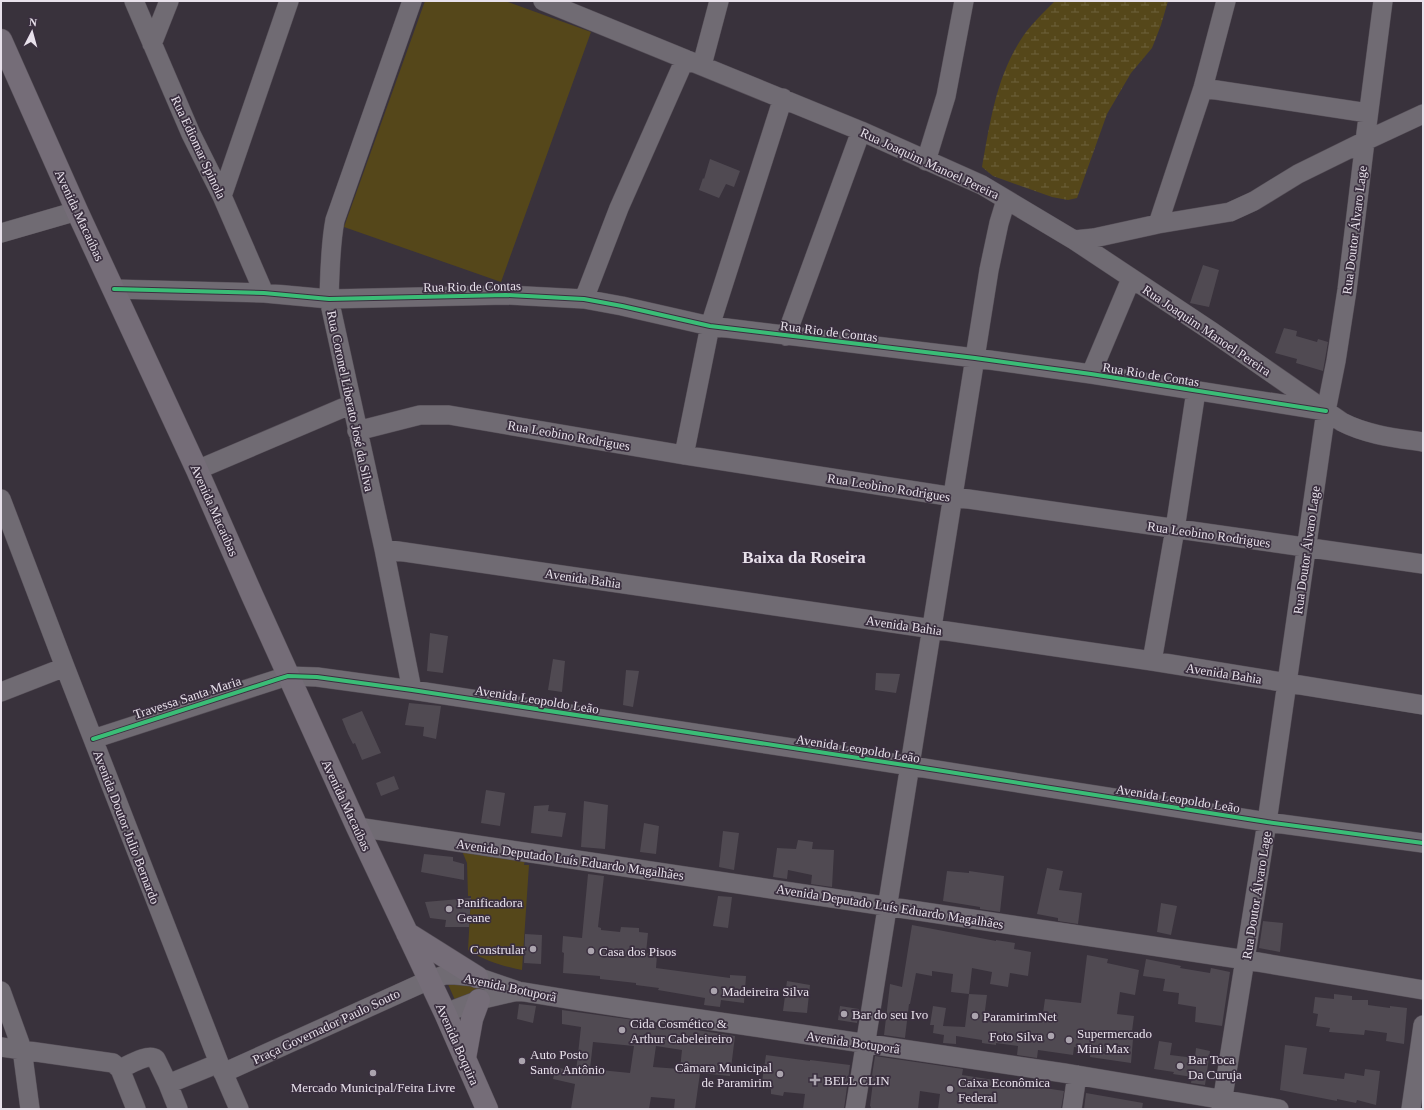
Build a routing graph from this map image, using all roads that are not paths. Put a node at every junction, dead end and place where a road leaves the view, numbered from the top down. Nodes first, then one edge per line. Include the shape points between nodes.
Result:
1 (134, 1) edge
2 (169, 1) edge
3 (289, 1) edge
4 (412, 1) edge
5 (542, 1) edge
6 (718, 1) edge
7 (964, 1) edge
8 (1226, 1) edge
9 (1383, 1) edge
10 (1, 40) edge
11 (152, 44) junction
12 (693, 62) junction
13 (1203, 88) junction
14 (783, 98) junction
15 (1368, 113) junction
16 (1423, 114) edge
17 (861, 131) junction
18 (1365, 141) junction
19 (926, 161) junction
20 (222, 196) junction
21 (1006, 200) junction
22 (77, 211) junction
23 (1158, 224) junction
24 (1, 233) edge
25 (1074, 240) junction
26 (1131, 279) junction
27 (114, 289) junction
28 (264, 293) junction
29 (329, 299) junction
30 (584, 299) junction
31 (710, 326) junction
32 (786, 336) junction
33 (975, 358) junction
34 (1091, 374) junction
35 (1196, 391) junction
36 (352, 404) junction
37 (1326, 411) junction
38 (357, 431) junction
39 (1423, 442) edge
40 (684, 455) junction
41 (197, 470) junction
42 (954, 497) junction
43 (1, 499) edge
44 (1175, 529) junction
45 (384, 548) junction
46 (1307, 548) junction
47 (1423, 564) edge
48 (933, 629) junction
49 (1152, 661) junction
50 (65, 666) junction
51 (288, 676) junction
52 (1288, 684) junction
53 (412, 690) junction
54 (1, 692) edge
55 (1423, 705) edge
56 (93, 739) junction
57 (910, 766) junction
58 (1267, 822) junction
59 (357, 827) junction
60 (1423, 844) edge
61 (887, 906) junction
62 (407, 934) junction
63 (1246, 960) junction
64 (477, 977) junction
65 (429, 980) junction
66 (1423, 990) edge
67 (1, 991) edge
68 (518, 991) junction
69 (479, 1000) junction
70 (445, 1013) junction
71 (1423, 1025) edge
72 (864, 1043) junction
73 (1, 1047) edge
74 (22, 1049) junction
75 (465, 1058) junction
76 (221, 1068) junction
77 (120, 1069) junction
78 (1077, 1076) junction
79 (168, 1084) junction
80 (1221, 1104) edge
81 (30, 1109) edge
82 (136, 1109) edge
83 (178, 1109) edge
84 (239, 1109) edge
85 (487, 1109) edge
86 (855, 1109) edge
87 (1072, 1109) edge
88 (1279, 1109) edge
89 (1411, 1109) edge

1 - 11 street, Rua Ediomar Spinola
2 - 11 street
3 - 20 street
4 - 29 street, Rua Coronel Liberato José da Silva via 335,220 330,258
5 - 12 street, Rua Joaquim Manoel Pereira
6 - 12 street
7 - 19 street via 946,96
8 - 13 street
9 - 15 street, Rua Doutor Álvaro Lage
10 - 22 main road, Avenida Macaúbas
11 - 20 street, Rua Ediomar Spinola via 191,134
12 - 14 street, Rua Joaquim Manoel Pereira
12 - 30 street via 619,208
13 - 15 street
13 - 23 street
14 - 17 street, Rua Joaquim Manoel Pereira
14 - 31 street
15 - 18 street, Rua Doutor Álvaro Lage
16 - 18 street
17 - 19 street, Rua Joaquim Manoel Pereira
17 - 32 street
18 - 23 street via 1298,174 1254,202 1230,212
18 - 37 street, Rua Doutor Álvaro Lage via 1347,290
19 - 21 street, Rua Joaquim Manoel Pereira via 982,185
20 - 28 street, Rua Ediomar Spinola
21 - 25 street, Rua Joaquim Manoel Pereira
21 - 33 street via 992,257
22 - 24 street
22 - 27 main road, Avenida Macaúbas
23 - 25 street
25 - 26 street, Rua Joaquim Manoel Pereira
26 - 34 street
26 - 37 street, Rua Joaquim Manoel Pereira
27 - 28 street, Rua Rio de Contas
27 - 41 main road, Avenida Macaúbas
28 - 29 street, Rua Rio de Contas
29 - 30 street, Rua Rio de Contas via 506,295
29 - 36 street, Rua Coronel Liberato José da Silva
30 - 31 street, Rua Rio de Contas
31 - 32 street, Rua Rio de Contas
31 - 40 street
32 - 33 street, Rua Rio de Contas
33 - 34 street, Rua Rio de Contas
33 - 42 street
34 - 35 street, Rua Rio de Contas
35 - 37 street, Rua Rio de Contas
35 - 44 street
36 - 38 street, Rua Coronel Liberato José da Silva
36 - 41 street
37 - 39 street, Rua Rio de Contas via 1353,428
37 - 46 street, Rua Doutor Álvaro Lage
38 - 40 street, Rua Leobino Rodrigues via 420,414 442,415
38 - 45 street, Rua Coronel Liberato José da Silva
40 - 42 street, Rua Leobino Rodrigues
41 - 51 main road, Avenida Macaúbas
42 - 44 street, Rua Leobino Rodrigues
42 - 48 street
43 - 50 street, Avenida Doutor Julio Bernardo
44 - 46 street, Rua Leobino Rodrigues
44 - 49 street
45 - 48 street, Avenida Bahia
45 - 53 street, Rua Coronel Liberato José da Silva
46 - 47 street, Rua Leobino Rodrigues
46 - 52 street, Rua Doutor Álvaro Lage
48 - 49 street, Avenida Bahia
48 - 57 street
49 - 52 street, Avenida Bahia
50 - 54 street
50 - 56 street, Avenida Doutor Julio Bernardo
51 - 53 street, Avenida Leopoldo Leão via 317,677
51 - 56 street, Travessa Santa Maria
51 - 59 main road, Avenida Macaúbas
52 - 55 street, Avenida Bahia
52 - 58 street, Rua Doutor Álvaro Lage
53 - 57 street, Avenida Leopoldo Leão
56 - 76 street, Avenida Doutor Julio Bernardo
57 - 58 street, Avenida Leopoldo Leão
57 - 61 street
58 - 60 street, Avenida Leopoldo Leão
58 - 63 street, Rua Doutor Álvaro Lage
59 - 61 street, Avenida Deputado Luís Eduardo Magalhães
59 - 62 main road, Avenida Macaúbas
61 - 63 street, Avenida Deputado Luís Eduardo Magalhães
61 - 72 street
62 - 64 main road
62 - 65 main road, Avenida Macaúbas
63 - 66 street, Avenida Deputado Luís Eduardo Magalhães
63 - 80 street, Rua Doutor Álvaro Lage
64 - 65 street, Avenida Botuporã via 445,976
64 - 68 street, Avenida Botuporã
65 - 70 main road, Avenida Boquira
65 - 76 street, Praça Governador Paulo Souto
67 - 74 street
68 - 69 street
68 - 72 street, Avenida Botuporã
69 - 70 street
69 - 75 main road via 472,1019
70 - 75 main road, Avenida Boquira
71 - 89 street
72 - 78 street, Avenida Botuporã
72 - 86 street
73 - 74 street
74 - 77 street via 108,1061
74 - 81 street
75 - 85 main road, Avenida Boquira
76 - 79 street, Praça Governador Paulo Souto
76 - 84 street, Avenida Doutor Julio Bernardo
77 - 79 street via 147,1057 153,1057
77 - 82 street
78 - 80 street, Avenida Botuporã
78 - 87 street
79 - 83 street
80 - 88 street, Avenida Botuporã

